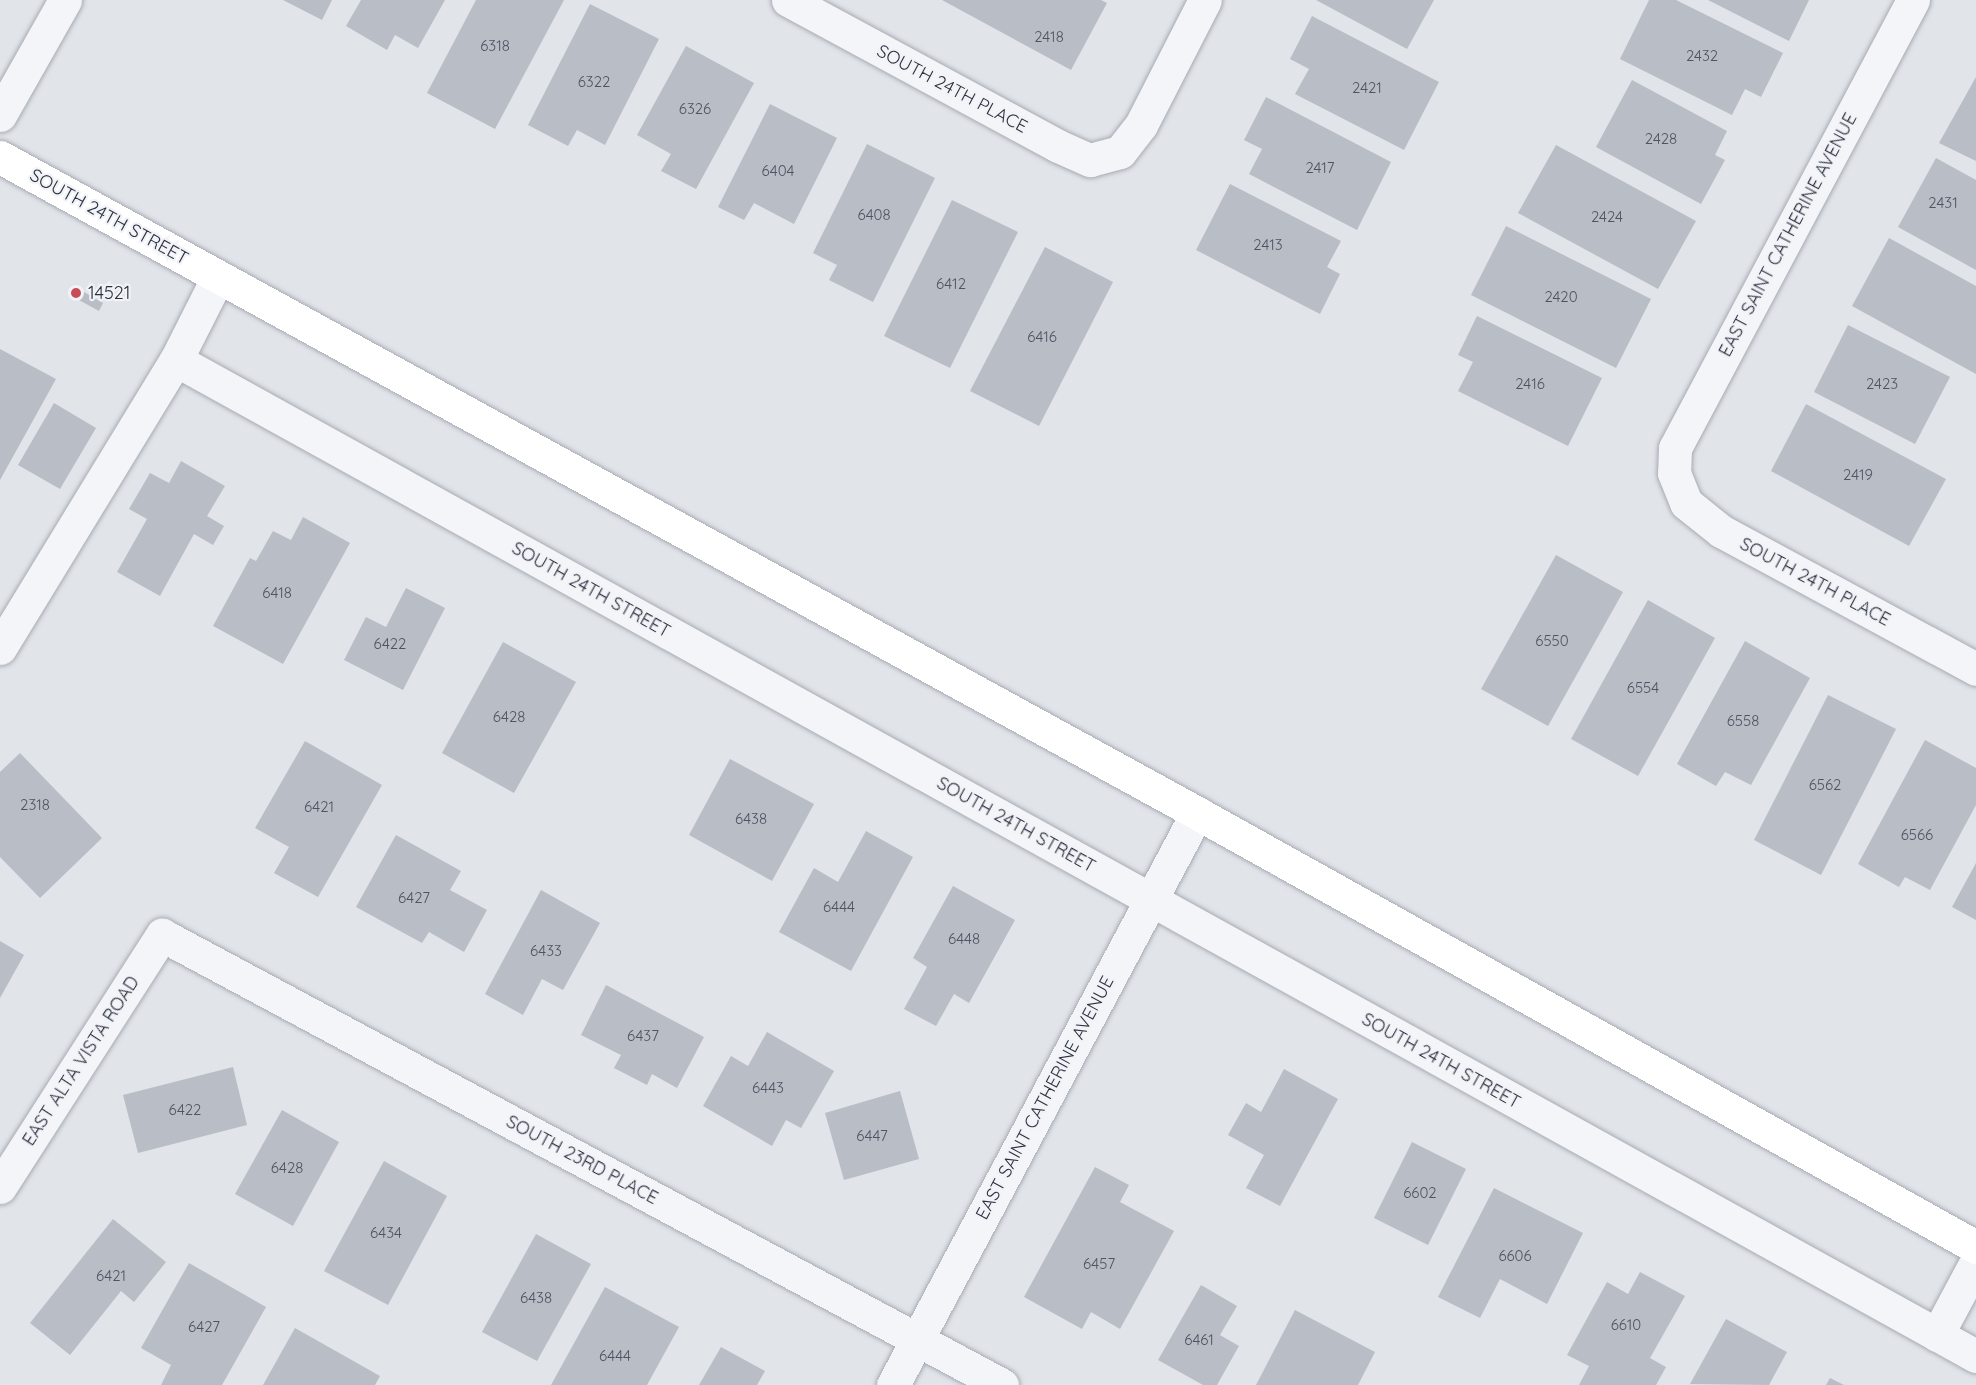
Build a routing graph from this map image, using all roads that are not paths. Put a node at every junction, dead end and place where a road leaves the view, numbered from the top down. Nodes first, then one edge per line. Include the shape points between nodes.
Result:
1 (65, 0) edge
2 (788, 0) edge
3 (1205, 0) edge
4 (1913, 0) edge
5 (0, 114) edge
6 (0, 157) edge
7 (218, 277) junction
8 (176, 360) junction
9 (1674, 473) joint
10 (0, 648) edge
11 (1976, 669) edge
12 (1197, 813) junction
13 (1150, 900) junction
14 (162, 936) joint
15 (0, 1187) edge
16 (1976, 1247) edge
17 (1976, 1262) edge
18 (1937, 1335) junction
19 (917, 1338) junction
20 (1976, 1356) edge
21 (893, 1385) edge
22 (1002, 1385) edge

1 - 5 street
2 - 3 street, SOUTH 24TH PLACE via 1090,160 1120,152 1141,125
4 - 9 street, EAST SAINT CATHERINE AVENUE via 1675,448
6 - 7 main road, SOUTH 24TH STREET
7 - 8 street
7 - 12 main road, SOUTH 24TH STREET
8 - 10 street
8 - 13 street, SOUTH 24TH STREET
9 - 11 street, SOUTH 24TH PLACE via 1686,503 1721,531
12 - 13 street, EAST SAINT CATHERINE AVENUE
12 - 16 main road, SOUTH 24TH STREET
13 - 18 street, SOUTH 24TH STREET
13 - 19 street, EAST SAINT CATHERINE AVENUE
14 - 15 street, EAST ALTA VISTA ROAD
14 - 19 street, SOUTH 23RD PLACE
17 - 18 street
18 - 20 street, SOUTH 24TH STREET
19 - 21 street, EAST SAINT CATHERINE AVENUE
19 - 22 street, SOUTH 23RD PLACE

